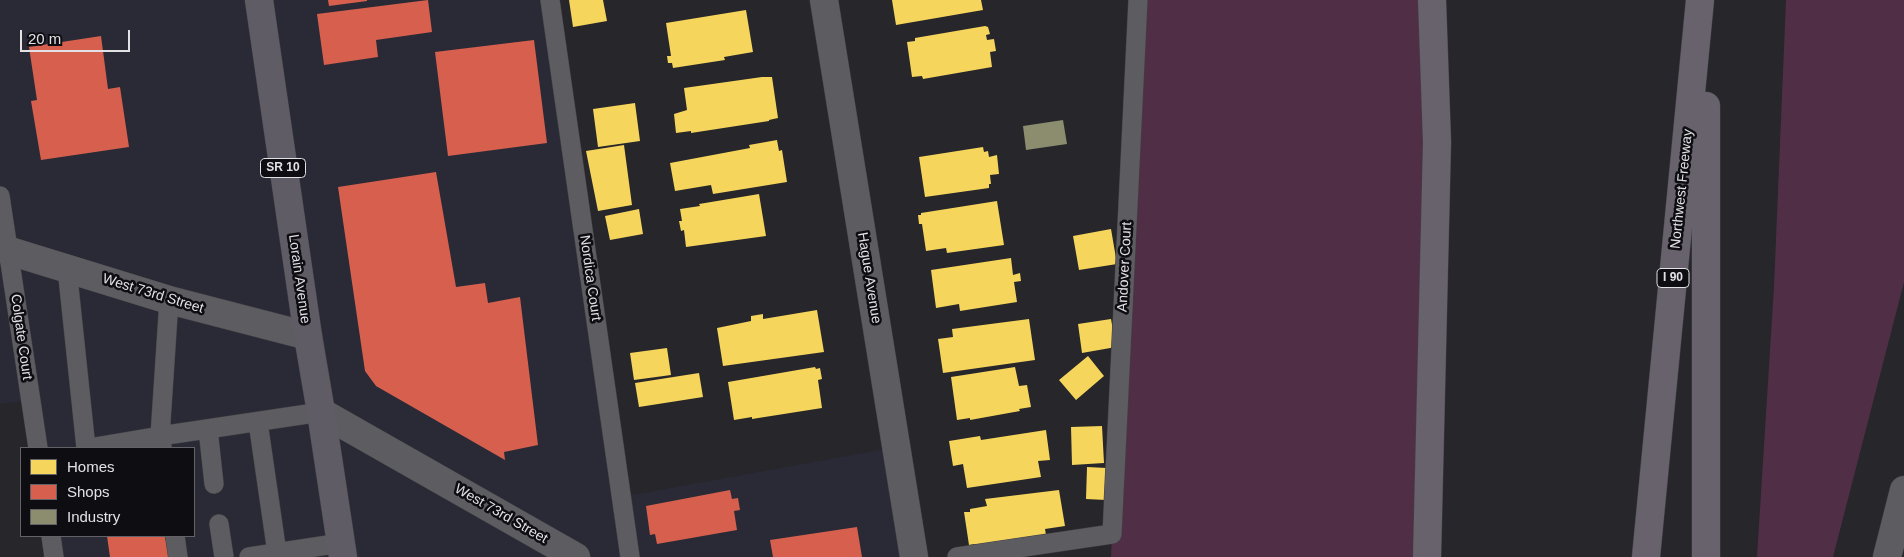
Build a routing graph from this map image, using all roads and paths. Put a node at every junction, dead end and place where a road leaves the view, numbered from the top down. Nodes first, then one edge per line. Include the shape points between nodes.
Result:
1 (259, 0) edge
2 (550, 0) edge
3 (824, 0) edge
4 (1138, 0) edge
5 (1432, 0) edge
6 (1700, 0) edge
7 (1706, 0) edge
8 (0, 196) edge
9 (4, 250) edge
10 (67, 268) junction
11 (168, 300) junction
12 (308, 336) junction
13 (321, 412) junction
14 (258, 422) junction
15 (208, 429) junction
16 (161, 442) edge
17 (38, 447) edge
18 (88, 447) edge
19 (100, 447) edge
20 (214, 484) dead end
21 (1904, 490) edge
22 (1429, 513) junction
23 (220, 524) dead end
24 (51, 537) edge
25 (175, 537) edge
26 (342, 550) edge
27 (277, 553) junction
28 (54, 557) edge
29 (178, 557) edge
30 (224, 557) edge
31 (249, 557) edge
32 (576, 557) edge
33 (630, 557) edge
34 (914, 557) edge
35 (957, 557) edge
36 (1422, 557) edge
37 (1427, 557) edge
38 (1646, 557) edge
39 (1706, 557) edge
40 (1887, 557) edge

1 - 12 main road, Lorain Avenue / SR 10
2 - 33 lane, Nordica Court
3 - 34 street, Hague Avenue
4 - 35 lane, Andover Court via 1112,534
5 - 22 highway via 1437,142
6 - 38 highway, Northwest Freeway / I 90
7 - 39 highway
8 - 9 lane, Colgate Court
9 - 10 street, West 73rd Street
9 - 17 lane, Colgate Court
10 - 11 street, West 73rd Street
10 - 18 lane
11 - 12 street, West 73rd Street
11 - 16 lane
12 - 13 main road, Lorain Avenue / SR 10
13 - 14 lane
13 - 26 main road, Lorain Avenue / SR 10
13 - 32 street, West 73rd Street
14 - 15 lane
14 - 27 lane
15 - 16 lane
15 - 20 lane
16 - 19 lane
21 - 40 street
22 - 36 highway
22 - 37 highway
23 - 30 lane
24 - 28 lane
25 - 29 lane
26 - 27 lane
27 - 31 lane

